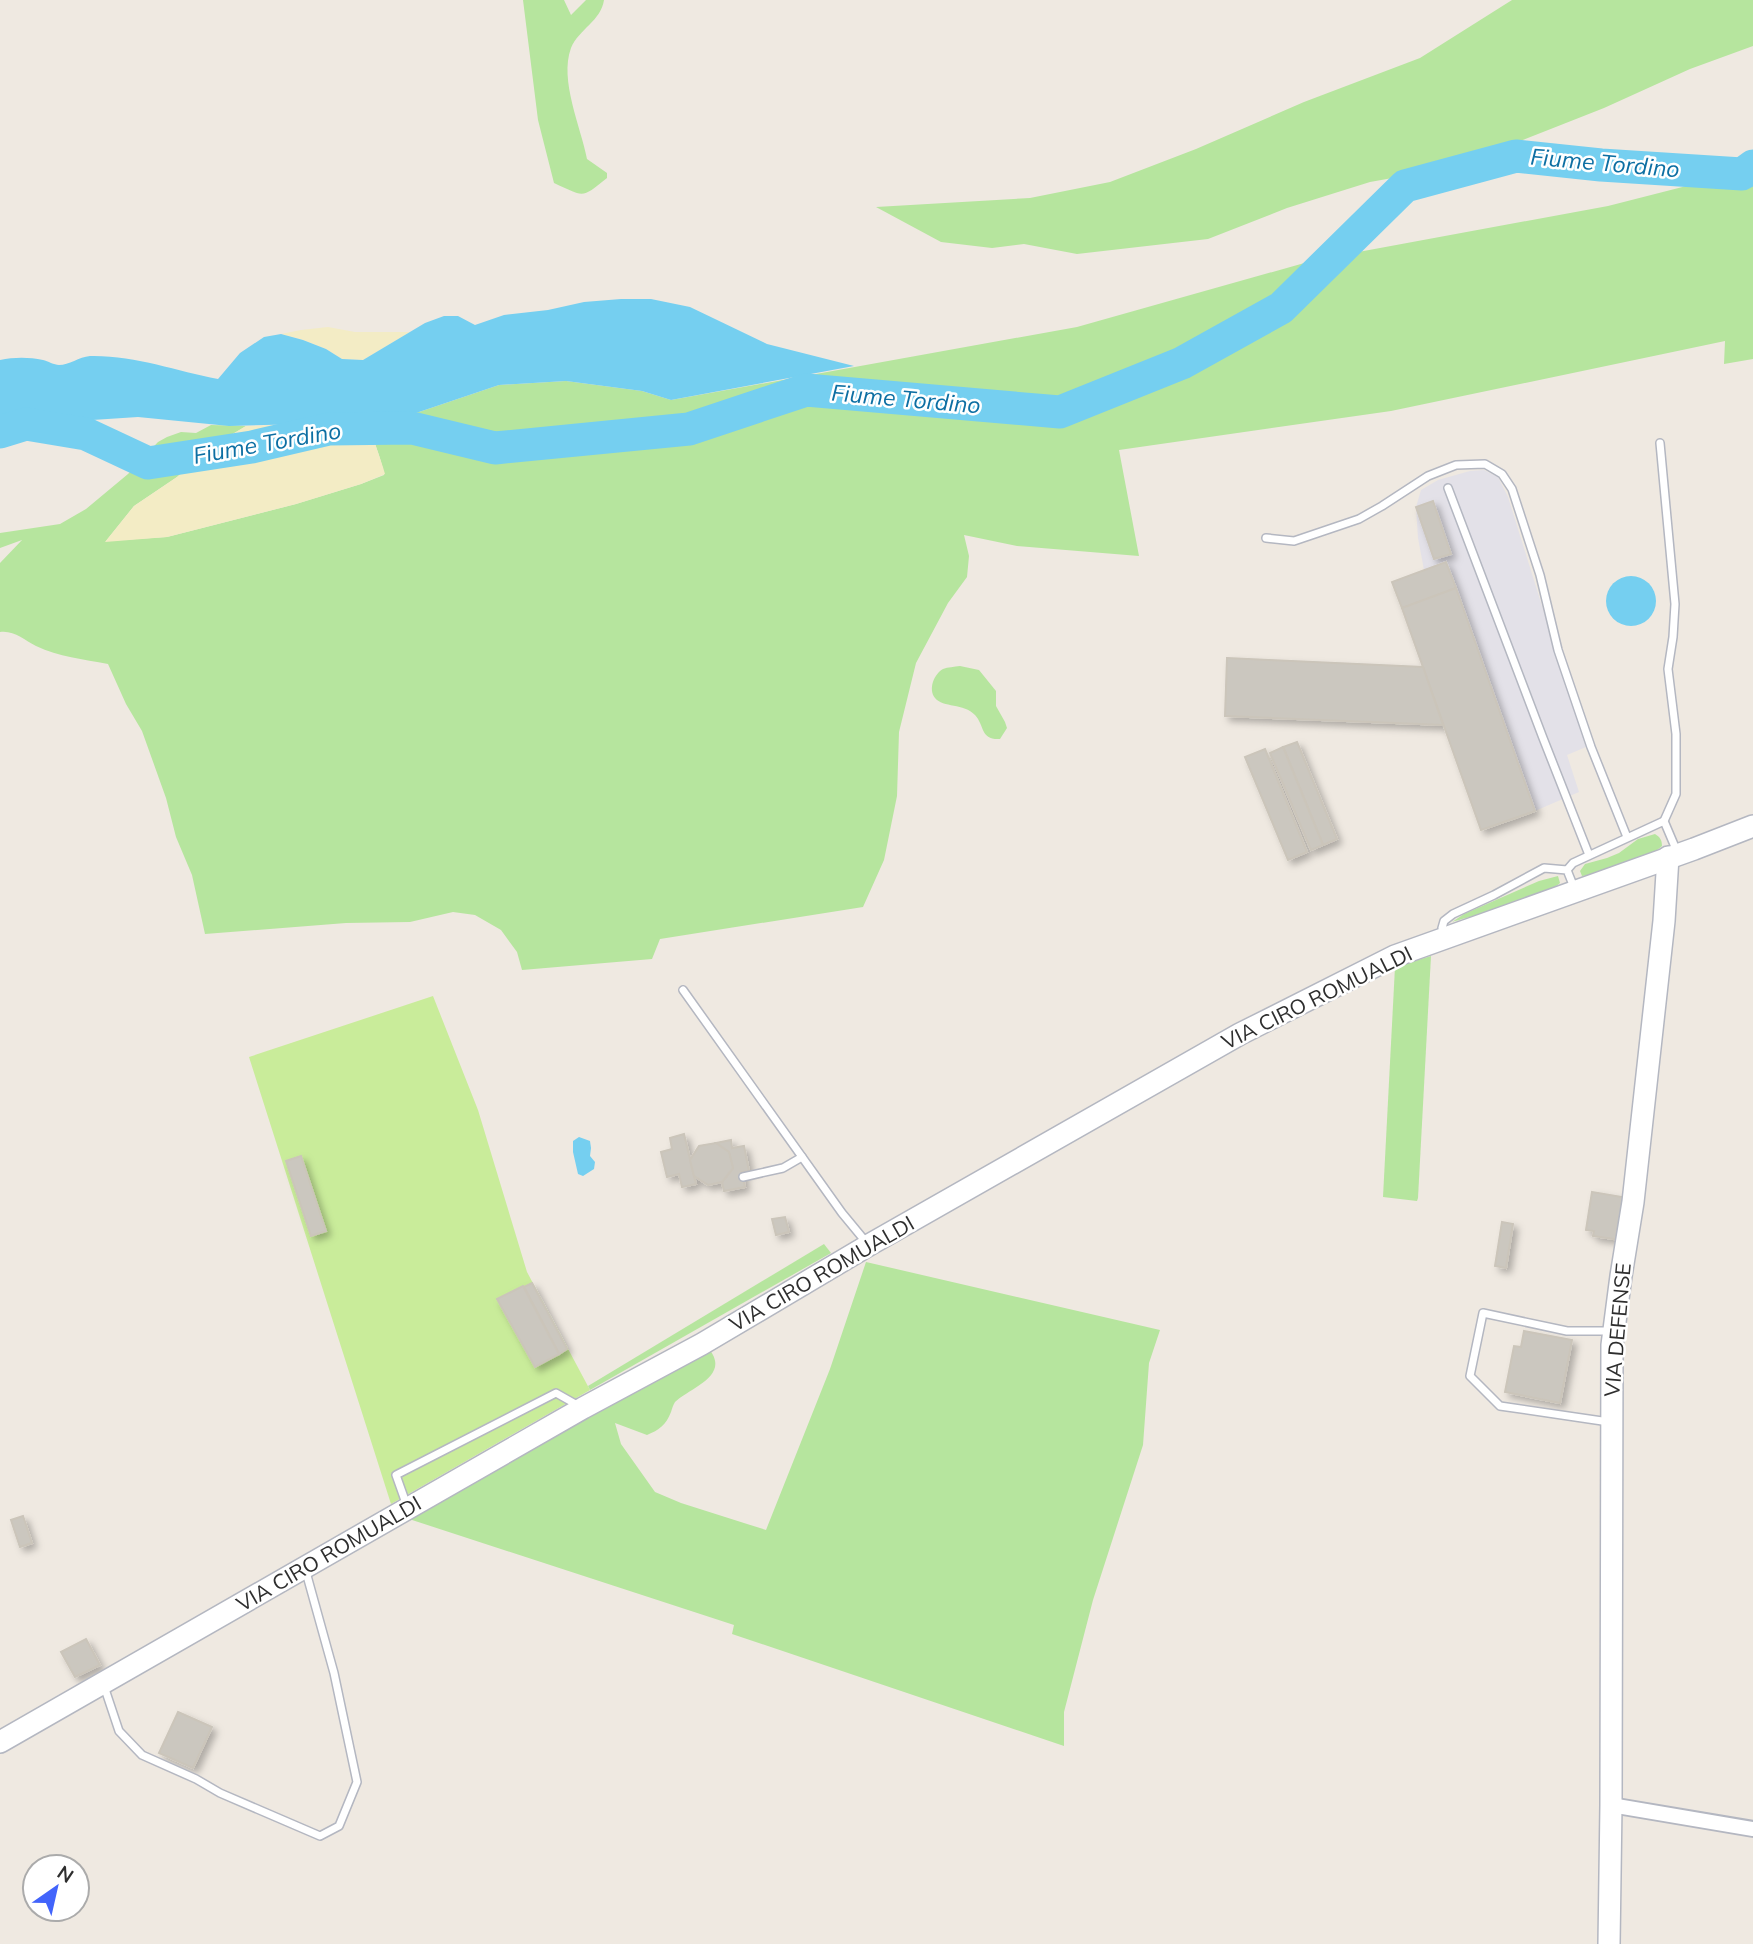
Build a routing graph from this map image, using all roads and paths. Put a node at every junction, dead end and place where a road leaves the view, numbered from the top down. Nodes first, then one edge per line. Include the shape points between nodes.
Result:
1 (1660, 443) dead end
2 (1448, 488) dead end
3 (1266, 538) dead end
4 (1664, 821) junction
5 (1753, 826) edge
6 (1628, 837) junction
7 (1589, 855) junction
8 (1673, 856) junction
9 (1567, 870) junction
10 (1576, 890) junction
11 (1444, 938) junction
12 (683, 990) dead end
13 (802, 1157) junction
14 (743, 1177) dead end
15 (869, 1245) junction
16 (1614, 1331) junction
17 (583, 1408) junction
18 (1611, 1422) junction
19 (408, 1509) junction
20 (304, 1568) junction
21 (103, 1683) junction
22 (0, 1742) edge
23 (1611, 1805) junction
24 (1753, 1829) edge
25 (1609, 1944) edge

1 - 4 lane via 1675,604 1668,669 1676,734 1676,794
2 - 7 lane
3 - 6 lane via 1294,541 1359,519 1428,476 1456,465 1485,464 1502,474 1516,501 1591,747
4 - 6 lane
4 - 8 lane
5 - 8 main road, VIA CIRO ROMUALDI
6 - 7 lane
7 - 9 lane
8 - 10 main road, VIA CIRO ROMUALDI
8 - 16 main road, VIA DEFENSE
9 - 10 lane
9 - 11 lane via 1544,868 1453,914 1441,928
10 - 11 main road, VIA CIRO ROMUALDI
11 - 15 main road, VIA CIRO ROMUALDI via 1395,956 1240,1034
12 - 13 lane
13 - 14 lane via 783,1168
13 - 15 lane
15 - 17 main road, VIA CIRO ROMUALDI
16 - 18 main road, VIA DEFENSE
16 - 18 lane via 1567,1331 1483,1312 1470,1376 1500,1406
17 - 19 main road, VIA CIRO ROMUALDI
17 - 19 lane via 556,1393 396,1475
18 - 23 main road, VIA DEFENSE
19 - 20 main road, VIA CIRO ROMUALDI
20 - 21 main road, VIA CIRO ROMUALDI
20 - 21 lane via 334,1673 357,1782 339,1826 320,1836 142,1755 118,1731
21 - 22 main road, VIA CIRO ROMUALDI
23 - 24 street
23 - 25 main road, VIA DEFENSE

